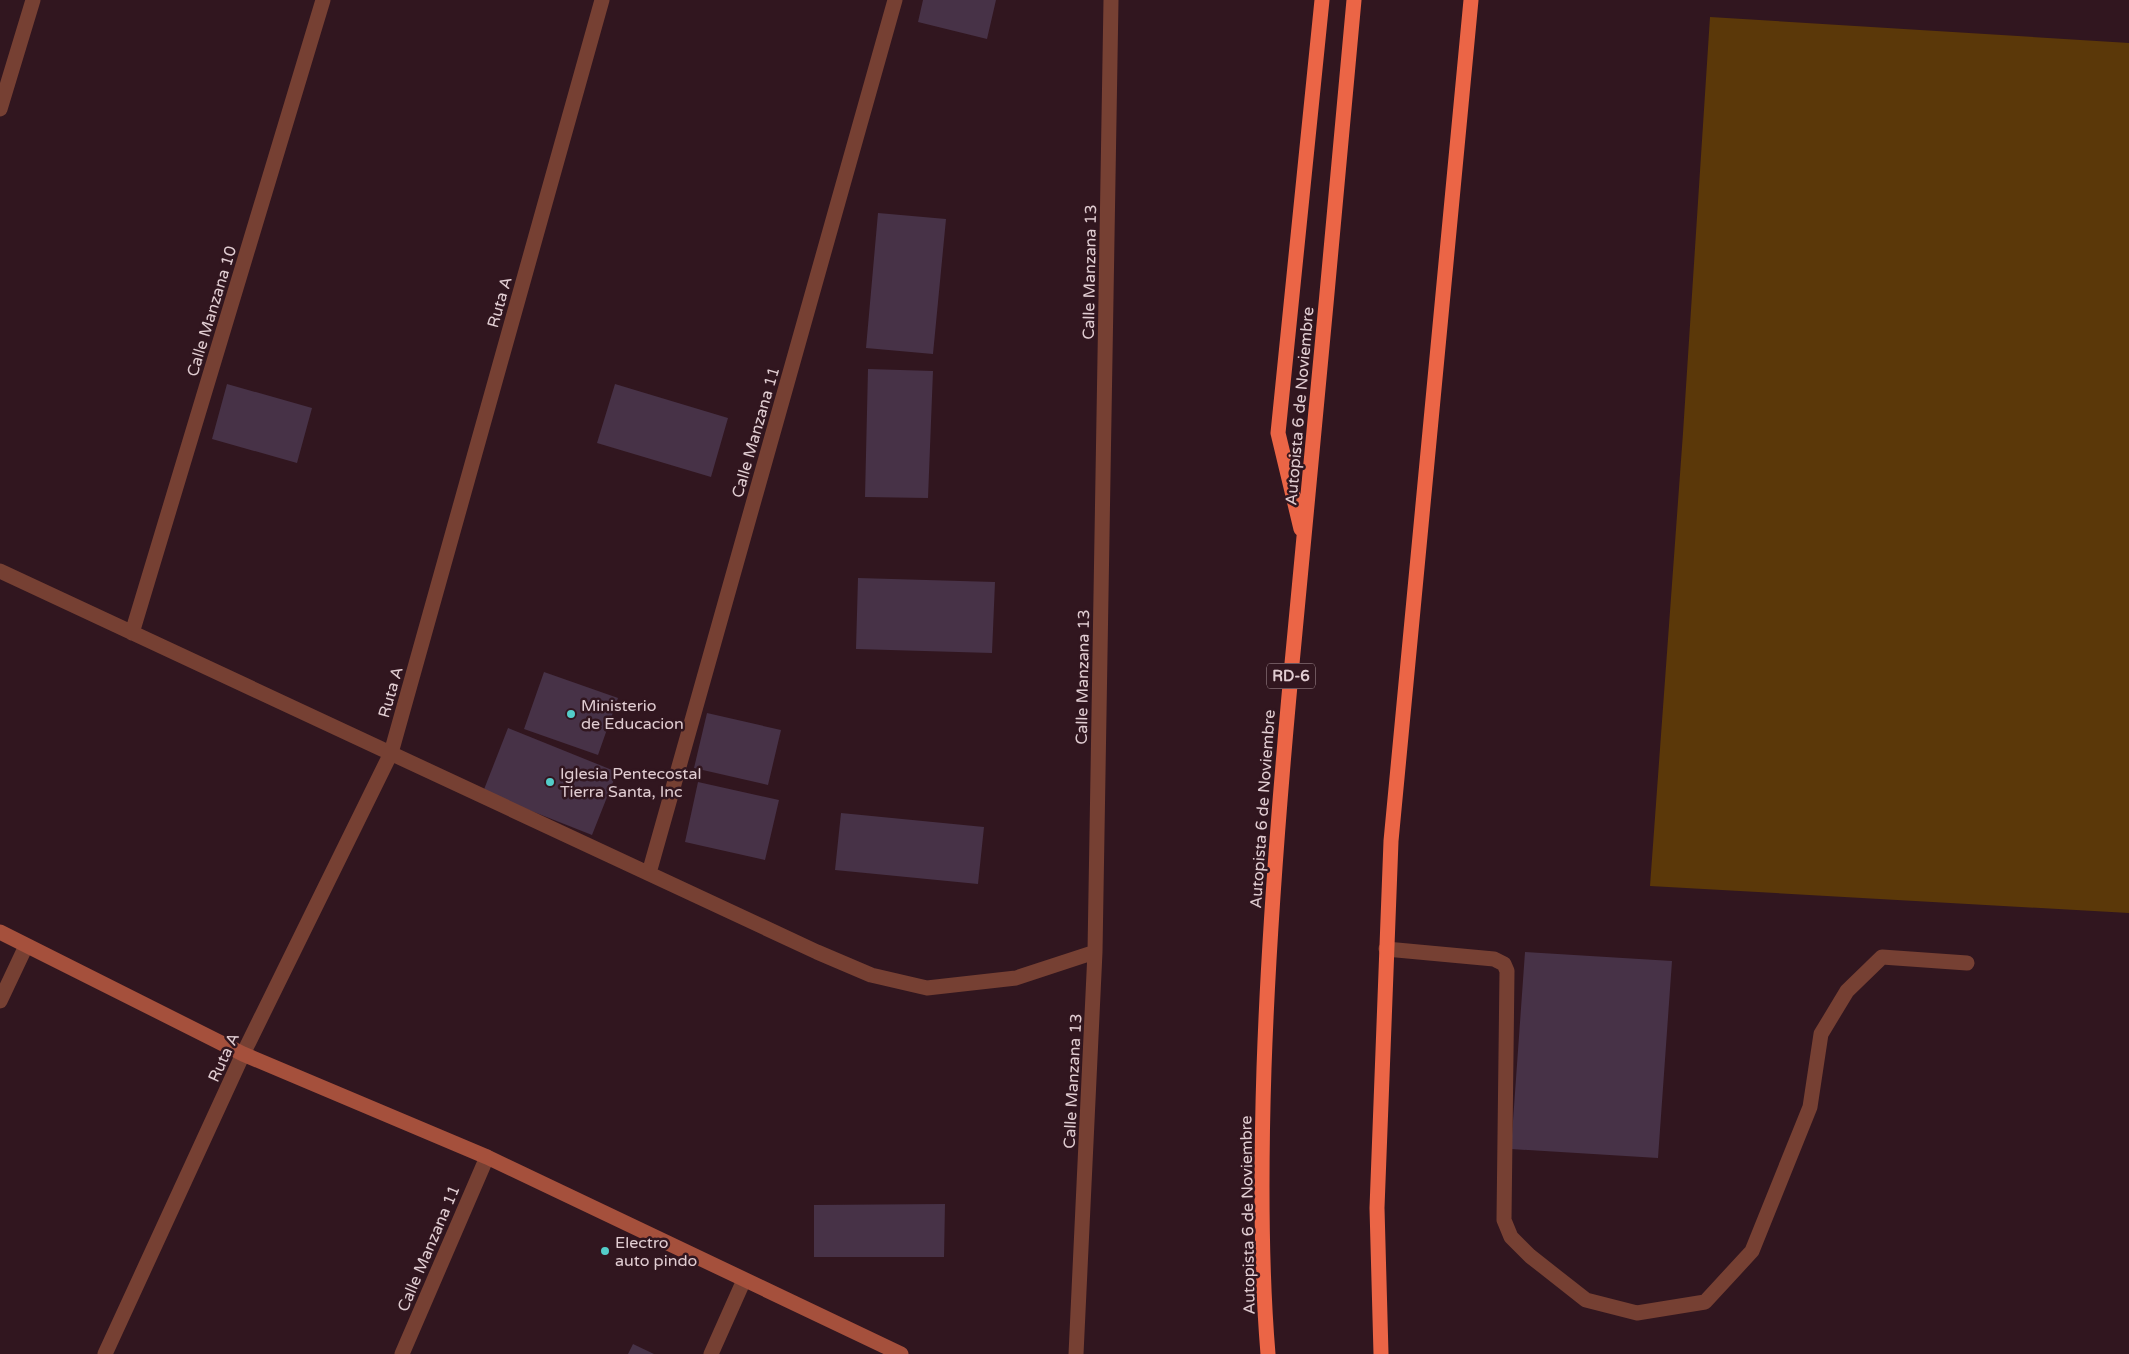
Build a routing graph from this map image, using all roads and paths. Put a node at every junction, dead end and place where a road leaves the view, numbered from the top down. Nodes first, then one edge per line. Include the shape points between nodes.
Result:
1 (33, 0) edge
2 (323, 0) edge
3 (602, 0) edge
4 (895, 0) edge
5 (1111, 0) edge
6 (1322, 0) edge
7 (1354, 0) edge
8 (1471, 0) edge
9 (0, 109) edge
10 (1304, 539) junction
11 (0, 571) edge
12 (132, 633) junction
13 (391, 753) junction
14 (649, 874) junction
15 (0, 932) edge
16 (26, 946) junction
17 (1386, 949) junction
18 (1095, 952) junction
19 (1967, 963) dead end
20 (0, 1001) edge
21 (243, 1054) junction
22 (487, 1156) junction
23 (744, 1280) junction
24 (105, 1354) edge
25 (402, 1354) edge
26 (711, 1354) edge
27 (901, 1354) edge
28 (1076, 1354) edge
29 (1268, 1354) edge
30 (1381, 1354) edge

1 - 9 street
2 - 12 street, Calle Manzana 10
3 - 13 street, Ruta A
4 - 14 street, Calle Manzana 11
5 - 18 street, Calle Manzana 13
6 - 10 highway via 1278,432
7 - 10 highway, Autopista 6 de Noviembre / RD-6
8 - 17 highway via 1392,831
10 - 29 highway, Autopista 6 de Noviembre / RD-6 via 1282,763 1267,988 1262,1152 1263,1292
11 - 12 street
12 - 13 street
13 - 14 street
13 - 21 street, Ruta A
14 - 18 street via 871,975 927,988 1016,978
15 - 16 main road
16 - 20 street
16 - 21 main road
17 - 19 street via 1494,959 1504,964 1507,979 1504,1220 1511,1237 1530,1256 1586,1300 1637,1313 1705,1302 1752,1252 1810,1107 1821,1034 1847,991 1882,956
17 - 30 highway via 1377,1208
18 - 28 street, Calle Manzana 13
21 - 22 main road
21 - 24 street, Ruta A
22 - 23 main road
22 - 25 street, Calle Manzana 11
23 - 26 street
23 - 27 main road

